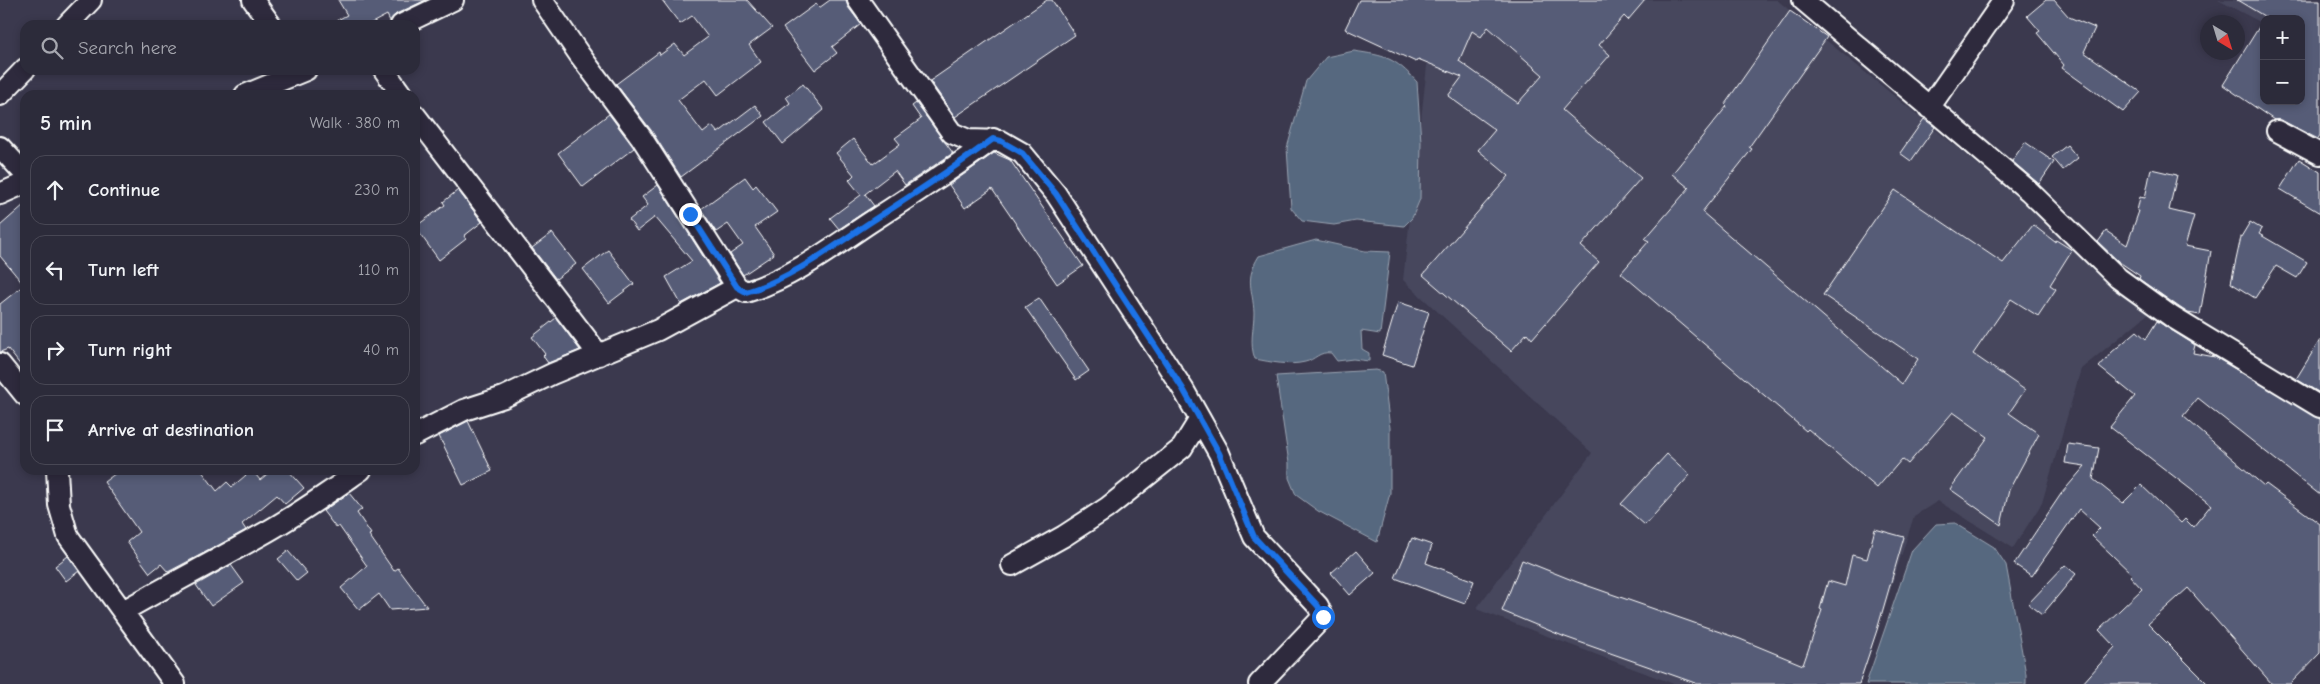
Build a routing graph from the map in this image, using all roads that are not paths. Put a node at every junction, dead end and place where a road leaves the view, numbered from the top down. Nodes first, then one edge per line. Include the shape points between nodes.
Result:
1 (90, 0) edge
2 (253, 0) edge
3 (454, 0) edge
4 (542, 0) edge
5 (858, 0) edge
6 (1803, 0) edge
7 (2004, 0) edge
8 (72, 20) edge
9 (267, 20) edge
10 (412, 20) edge
11 (20, 74) edge
12 (293, 75) edge
13 (388, 75) edge
14 (257, 90) edge
15 (398, 90) edge
16 (0, 95) edge
17 (1929, 108) junction
18 (420, 121) edge
19 (2277, 130) dead end
20 (993, 139) junction
21 (0, 147) edge
22 (2320, 154) edge
23 (20, 169) edge
24 (20, 185) edge
25 (0, 194) edge
26 (737, 287) junction
27 (599, 355) junction
28 (0, 364) edge
29 (20, 389) edge
30 (2320, 407) edge
31 (1200, 419) junction
32 (420, 432) edge
33 (57, 475) edge
34 (354, 475) edge
35 (1012, 565) dead end
36 (123, 611) junction
37 (175, 684) edge
38 (1259, 684) edge

1 - 8 street
2 - 9 street
3 - 10 street
4 - 26 street via 641,137
5 - 20 street via 952,133 968,140
6 - 17 street
7 - 17 street
11 - 16 street
12 - 14 street
13 - 15 street
17 - 30 street via 2028,191 2118,278 2172,317
18 - 27 street
19 - 22 street
20 - 26 street via 930,185 807,265 769,285 746,292
20 - 31 street via 1022,153 1056,194
21 - 23 street
24 - 25 street
26 - 27 street via 658,330
27 - 32 street via 504,397 464,410
28 - 29 street
31 - 35 street via 1182,448 1107,508
31 - 38 street via 1219,453 1254,537 1318,606 1323,617
33 - 36 street via 59,505 68,536
34 - 36 street via 261,535
36 - 37 street

